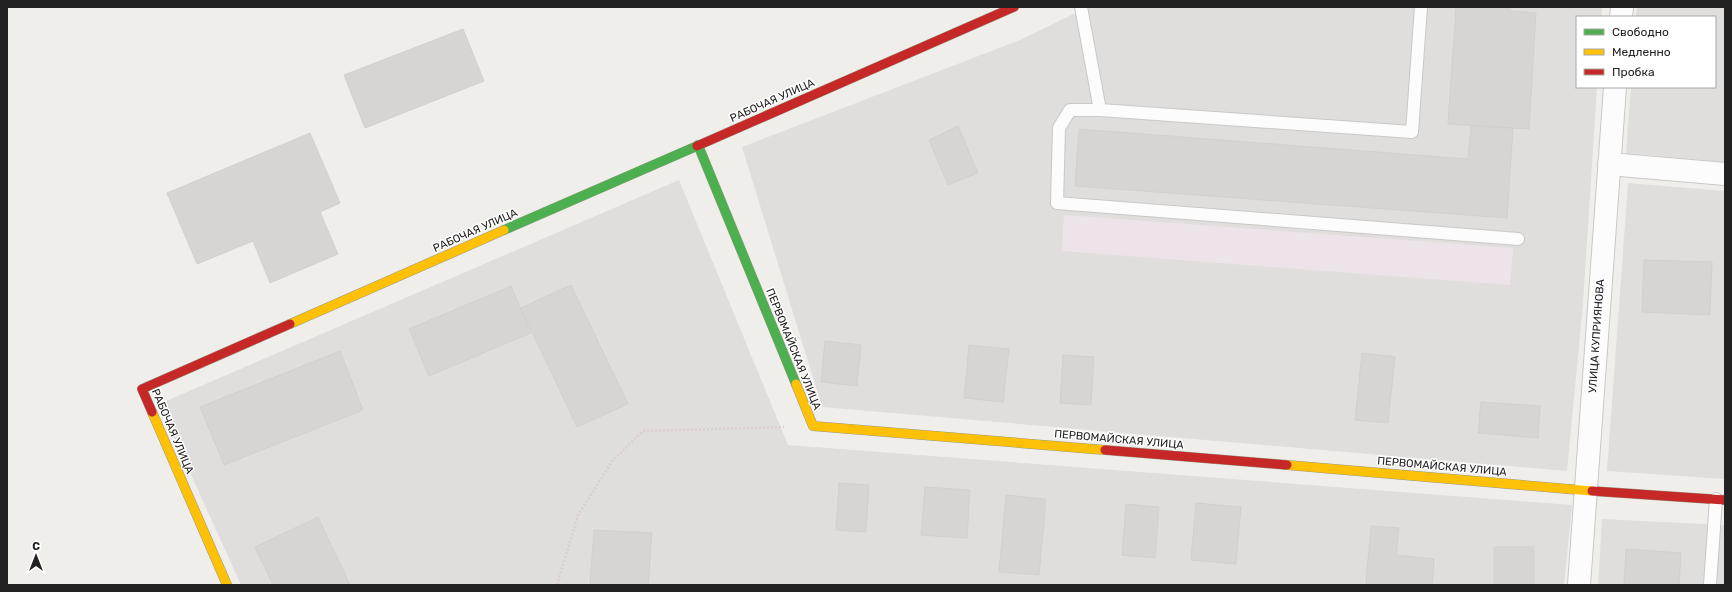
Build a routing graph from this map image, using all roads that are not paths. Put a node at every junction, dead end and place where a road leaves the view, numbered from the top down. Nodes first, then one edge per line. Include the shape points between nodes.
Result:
1 (1014, 7) edge
2 (1081, 7) edge
3 (1421, 7) edge
4 (1615, 88) edge
5 (1100, 110) junction
6 (698, 145) junction
7 (1609, 164) junction
8 (1725, 174) edge
9 (1518, 239) dead end
10 (1585, 490) junction
11 (1721, 499) edge
12 (227, 585) edge
13 (1579, 585) edge
14 (1710, 585) edge

1 - 6 street, РАБОЧАЯ УЛИЦА
2 - 5 lane
3 - 5 lane via 1412,132
4 - 7 street, УЛИЦА КУПРИЯНОВА
5 - 9 lane via 1070,110 1059,128 1057,203
6 - 10 street, ПЕРВОМАЙСКАЯ УЛИЦА via 813,426
6 - 12 street, РАБОЧАЯ УЛИЦА via 142,389
7 - 8 street
7 - 10 street, УЛИЦА КУПРИЯНОВА
10 - 11 street, ПЕРВОМАЙСКАЯ УЛИЦА
10 - 13 street, УЛИЦА КУПРИЯНОВА
11 - 14 lane

